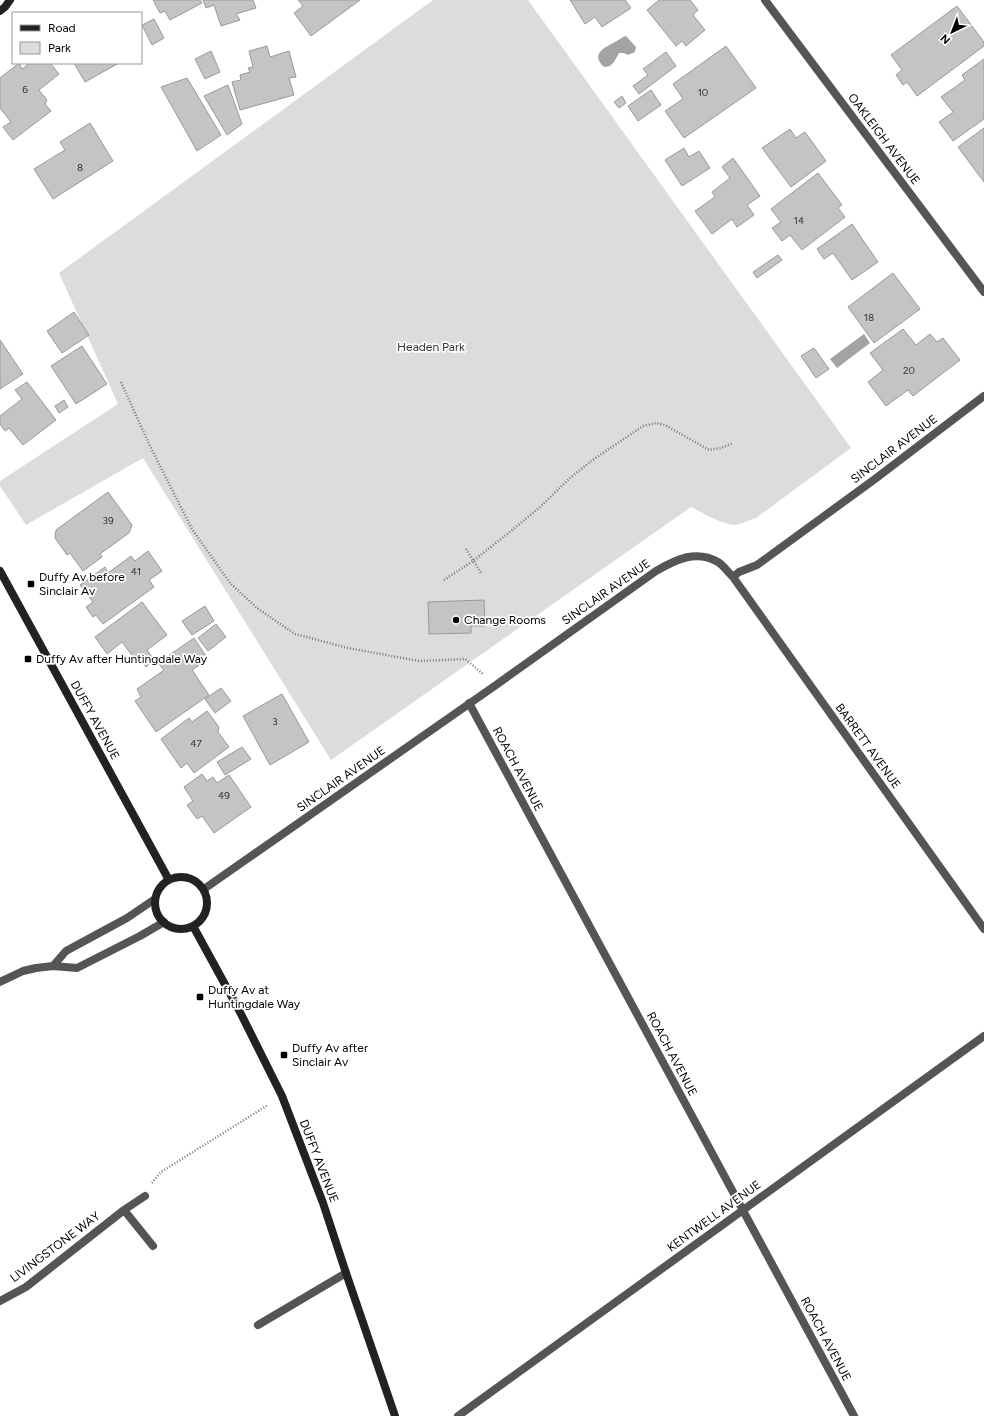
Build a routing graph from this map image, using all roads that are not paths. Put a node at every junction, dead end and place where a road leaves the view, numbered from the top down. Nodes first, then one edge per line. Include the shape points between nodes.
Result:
1 (10, 0) edge
2 (766, 0) edge
3 (0, 11) edge
4 (984, 292) edge
5 (984, 396) edge
6 (0, 571) edge
7 (733, 577) junction
8 (469, 704) junction
9 (169, 880) junction
10 (204, 889) junction
11 (156, 899) junction
12 (164, 922) junction
13 (193, 926) junction
14 (984, 929) edge
15 (53, 966) junction
16 (0, 982) edge
17 (984, 1036) edge
18 (147, 1192) road end
19 (124, 1210) junction
20 (742, 1210) junction
21 (153, 1246) dead end
22 (346, 1274) junction
23 (0, 1301) edge
24 (258, 1325) dead end
25 (395, 1416) edge
26 (458, 1416) edge
27 (854, 1416) edge

1 - 3 main road
2 - 4 street, OAKLEIGH AVENUE
5 - 7 street, SINCLAIR AVENUE via 757,565
6 - 9 main road, DUFFY AVENUE
7 - 8 street, SINCLAIR AVENUE via 719,562 708,557 690,556 674,560
7 - 14 street, BARRETT AVENUE
8 - 10 street, SINCLAIR AVENUE
8 - 20 street, ROACH AVENUE
9 - 10 main road via 184,876 199,883
9 - 11 main road via 160,888
10 - 13 main road via 208,906 200,921
11 - 12 main road via 156,908
11 - 15 street via 66,951
12 - 13 main road via 178,928
12 - 15 street via 77,968
13 - 22 main road, DUFFY AVENUE via 282,1096 323,1203
15 - 16 street via 23,971
17 - 20 street, KENTWELL AVENUE
18 - 19 street, LIVINGSTONE WAY
19 - 21 street
19 - 23 street, LIVINGSTONE WAY via 26,1287
20 - 26 street, KENTWELL AVENUE
20 - 27 street, ROACH AVENUE
22 - 24 street
22 - 25 main road, DUFFY AVENUE

